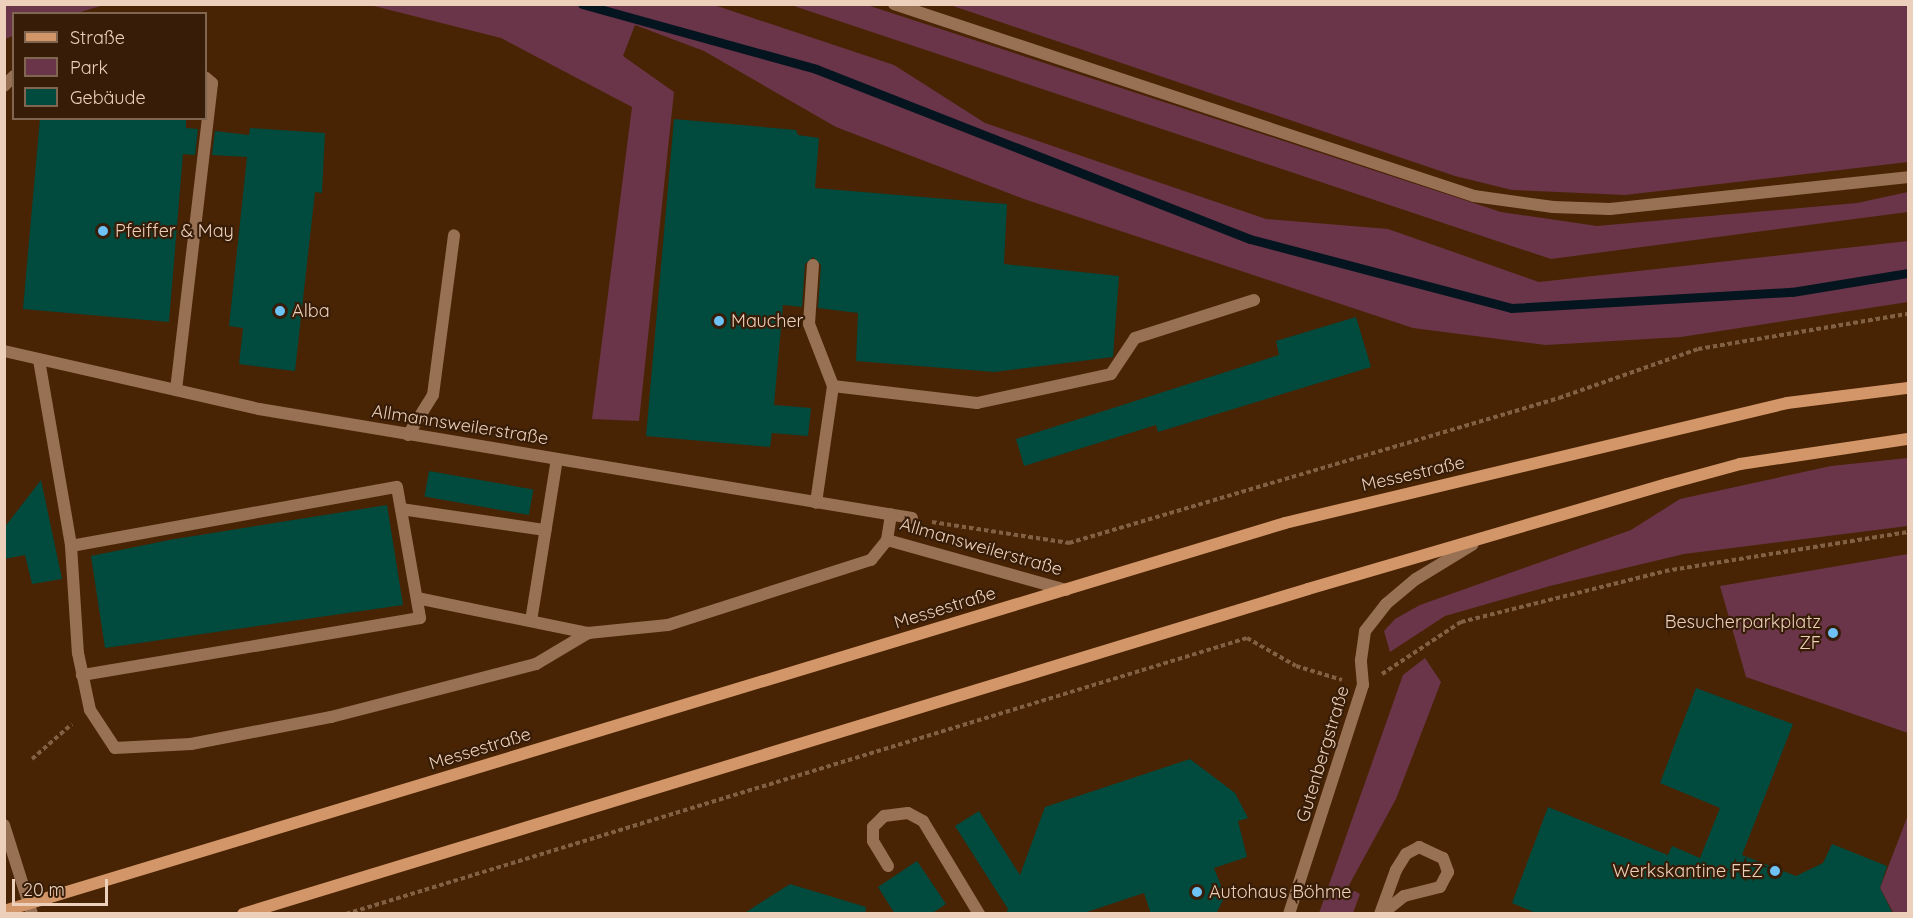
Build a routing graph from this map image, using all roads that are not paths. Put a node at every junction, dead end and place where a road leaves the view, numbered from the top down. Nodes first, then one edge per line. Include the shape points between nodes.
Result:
1 (894, 4) edge
2 (207, 79) edge
3 (1908, 177) edge
4 (454, 235) dead end
5 (813, 265) dead end
6 (1254, 300) dead end
7 (4, 351) edge
8 (39, 360) junction
9 (833, 386) junction
10 (1908, 388) edge
11 (176, 390) junction
12 (408, 435) junction
13 (1908, 439) edge
14 (557, 459) junction
15 (816, 502) junction
16 (401, 509) junction
17 (891, 514) junction
18 (912, 518) road end
19 (545, 530) junction
20 (887, 540) junction
21 (1472, 544) junction
22 (71, 546) junction
23 (1066, 590) junction
24 (417, 597) junction
25 (531, 621) junction
26 (588, 633) junction
27 (82, 675) junction
28 (4, 825) edge
29 (888, 866) dead end
30 (30, 909) edge
31 (4, 911) edge
32 (243, 914) edge
33 (980, 914) edge
34 (1289, 914) edge
35 (1381, 914) edge

1 - 3 street via 1474,195 1553,207 1610,209
2 - 11 street via 212,83
4 - 12 street via 433,395
5 - 9 street via 809,324
6 - 9 street via 1135,338 1112,374 977,403
7 - 8 street, Allmannsweilerstraße
8 - 11 street, Allmannsweilerstraße
8 - 22 street
9 - 15 street
10 - 23 street, Messestraße via 1787,403 1285,523
11 - 12 street, Allmannsweilerstraße
12 - 14 street, Allmannsweilerstraße
13 - 21 street via 1740,464
14 - 15 street, Allmannsweilerstraße
14 - 19 street
15 - 17 street, Allmannsweilerstraße
16 - 19 street
16 - 22 street via 397,486
16 - 24 street
17 - 18 street, Allmannsweilerstraße
17 - 20 street
19 - 25 street
20 - 23 street, Allmansweilerstraße
20 - 26 street via 871,560 668,625
21 - 32 street via 1296,593
21 - 34 street, Gutenbergstraße via 1416,579 1386,604 1365,631 1363,685
22 - 27 street
23 - 30 street, Messestraße
24 - 25 street
24 - 27 street via 420,618
25 - 26 street
26 - 27 street via 536,664 331,717 191,744 115,748 90,710
28 - 30 street
29 - 33 street via 873,841 873,827 884,816 908,813 923,821
30 - 31 street, Messestraße
35 - 35 street via 1404,896 1440,887 1448,872 1443,858 1419,847 1406,854 1395,870

